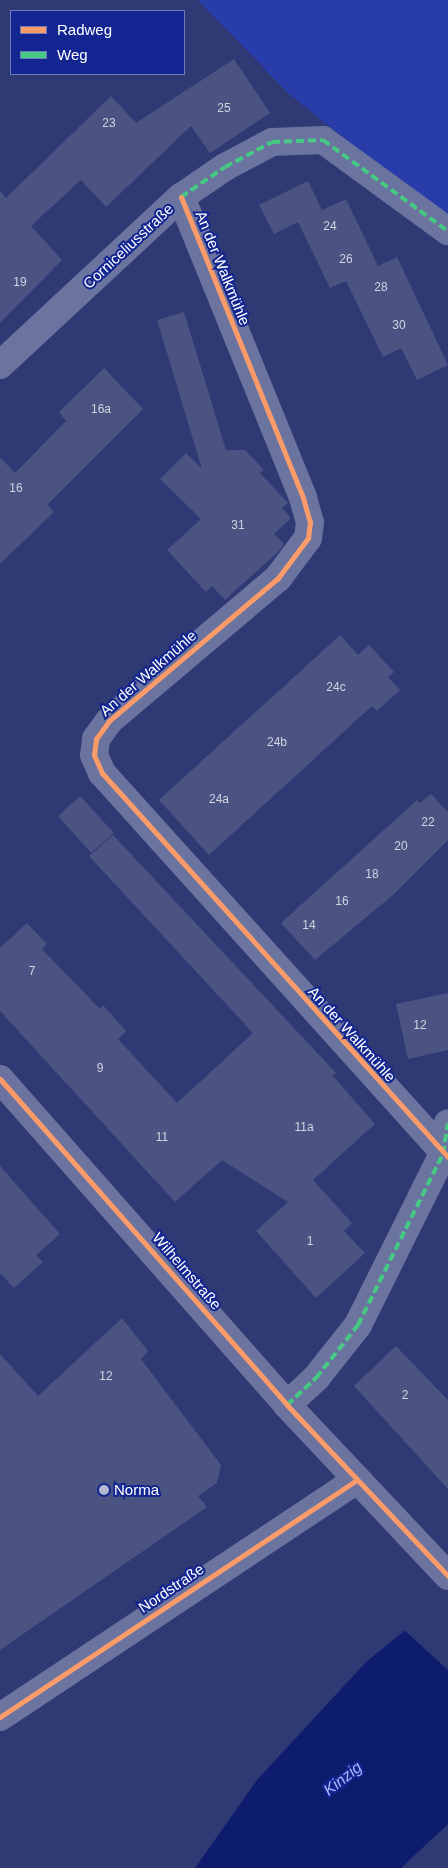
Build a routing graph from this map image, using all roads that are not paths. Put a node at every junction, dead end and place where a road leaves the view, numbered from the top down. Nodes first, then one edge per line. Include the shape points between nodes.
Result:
1 (182, 198) junction
2 (448, 231) edge
3 (2, 359) edge
4 (0, 1079) edge
5 (448, 1123) edge
6 (445, 1156) edge
7 (287, 1405) junction
8 (355, 1481) junction
9 (443, 1571) edge
10 (0, 1717) edge

1 - 2 street, Corniceliusstraße via 225,166 272,142 323,140
1 - 3 street, Corniceliusstraße
1 - 6 street, An der Walkmühle via 303,498 310,522 308,538 278,578 108,721 96,739 94,755 102,773
4 - 7 main road, Wilhelmstraße
5 - 6 street
6 - 7 street via 358,1325 316,1378
7 - 8 main road, Wilhelmstraße
8 - 9 main road, Wilhelmstraße
8 - 10 street, Nordstraße

